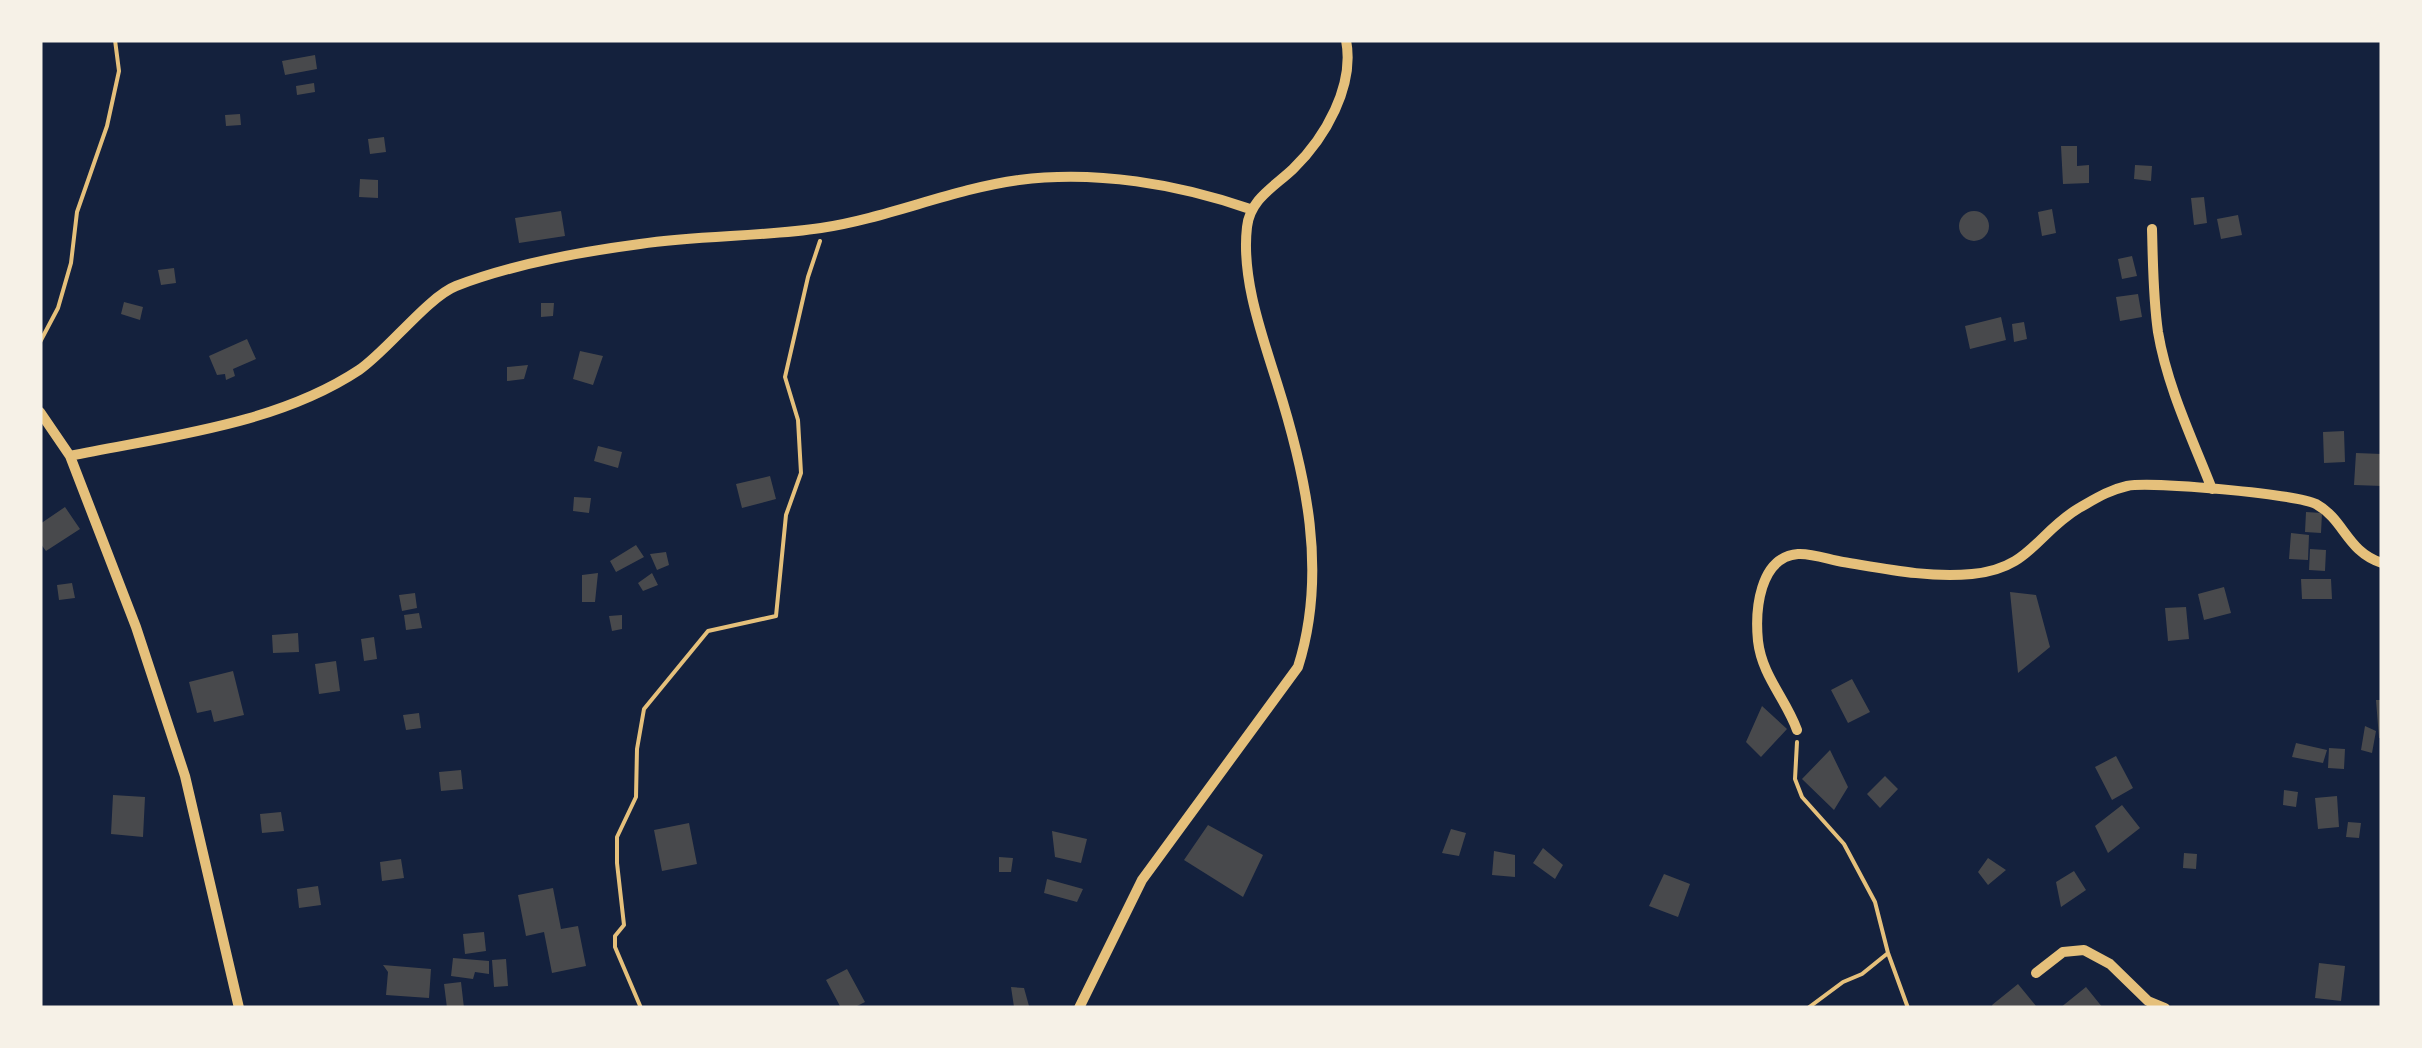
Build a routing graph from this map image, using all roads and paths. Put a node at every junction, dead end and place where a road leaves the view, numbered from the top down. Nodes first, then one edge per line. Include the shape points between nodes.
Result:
1 (114, 40) edge
2 (1346, 40) edge
3 (1250, 209) junction
4 (824, 228) junction
5 (2152, 229) dead end
6 (40, 342) edge
7 (40, 412) edge
8 (70, 456) junction
9 (2212, 489) junction
10 (2382, 564) edge
11 (1798, 730) joint
12 (1888, 953) junction
13 (2036, 973) dead end
14 (240, 1008) edge
15 (641, 1008) edge
16 (1079, 1008) edge
17 (1808, 1008) edge
18 (1908, 1008) edge
19 (2164, 1008) edge

1 - 6 path via 119,71 106,126 77,212 58,308
2 - 3 street via 1345,81 1328,124 1296,167
3 - 4 street via 1144,182 1020,180
3 - 16 street via 1249,272 1260,330 1296,443 1312,532 1310,631 1298,667 1142,880
4 - 8 street via 642,243 501,270 450,288 360,369 300,401
4 - 15 path via 785,377 798,420 801,474 786,515 776,616 708,631 644,709 636,797 617,837 624,925 615,936
5 - 9 street via 2159,335
7 - 8 street
8 - 14 street via 185,776
9 - 10 street via 2316,504 2358,552
9 - 11 street via 2132,484 2109,491 2073,512 2025,557 1997,570 1915,574 1796,554 1771,568 1759,597 1758,642 1771,685
11 - 12 path via 1795,779 1844,844 1874,902
12 - 17 path
12 - 18 path
13 - 19 street via 2063,952 2084,950

